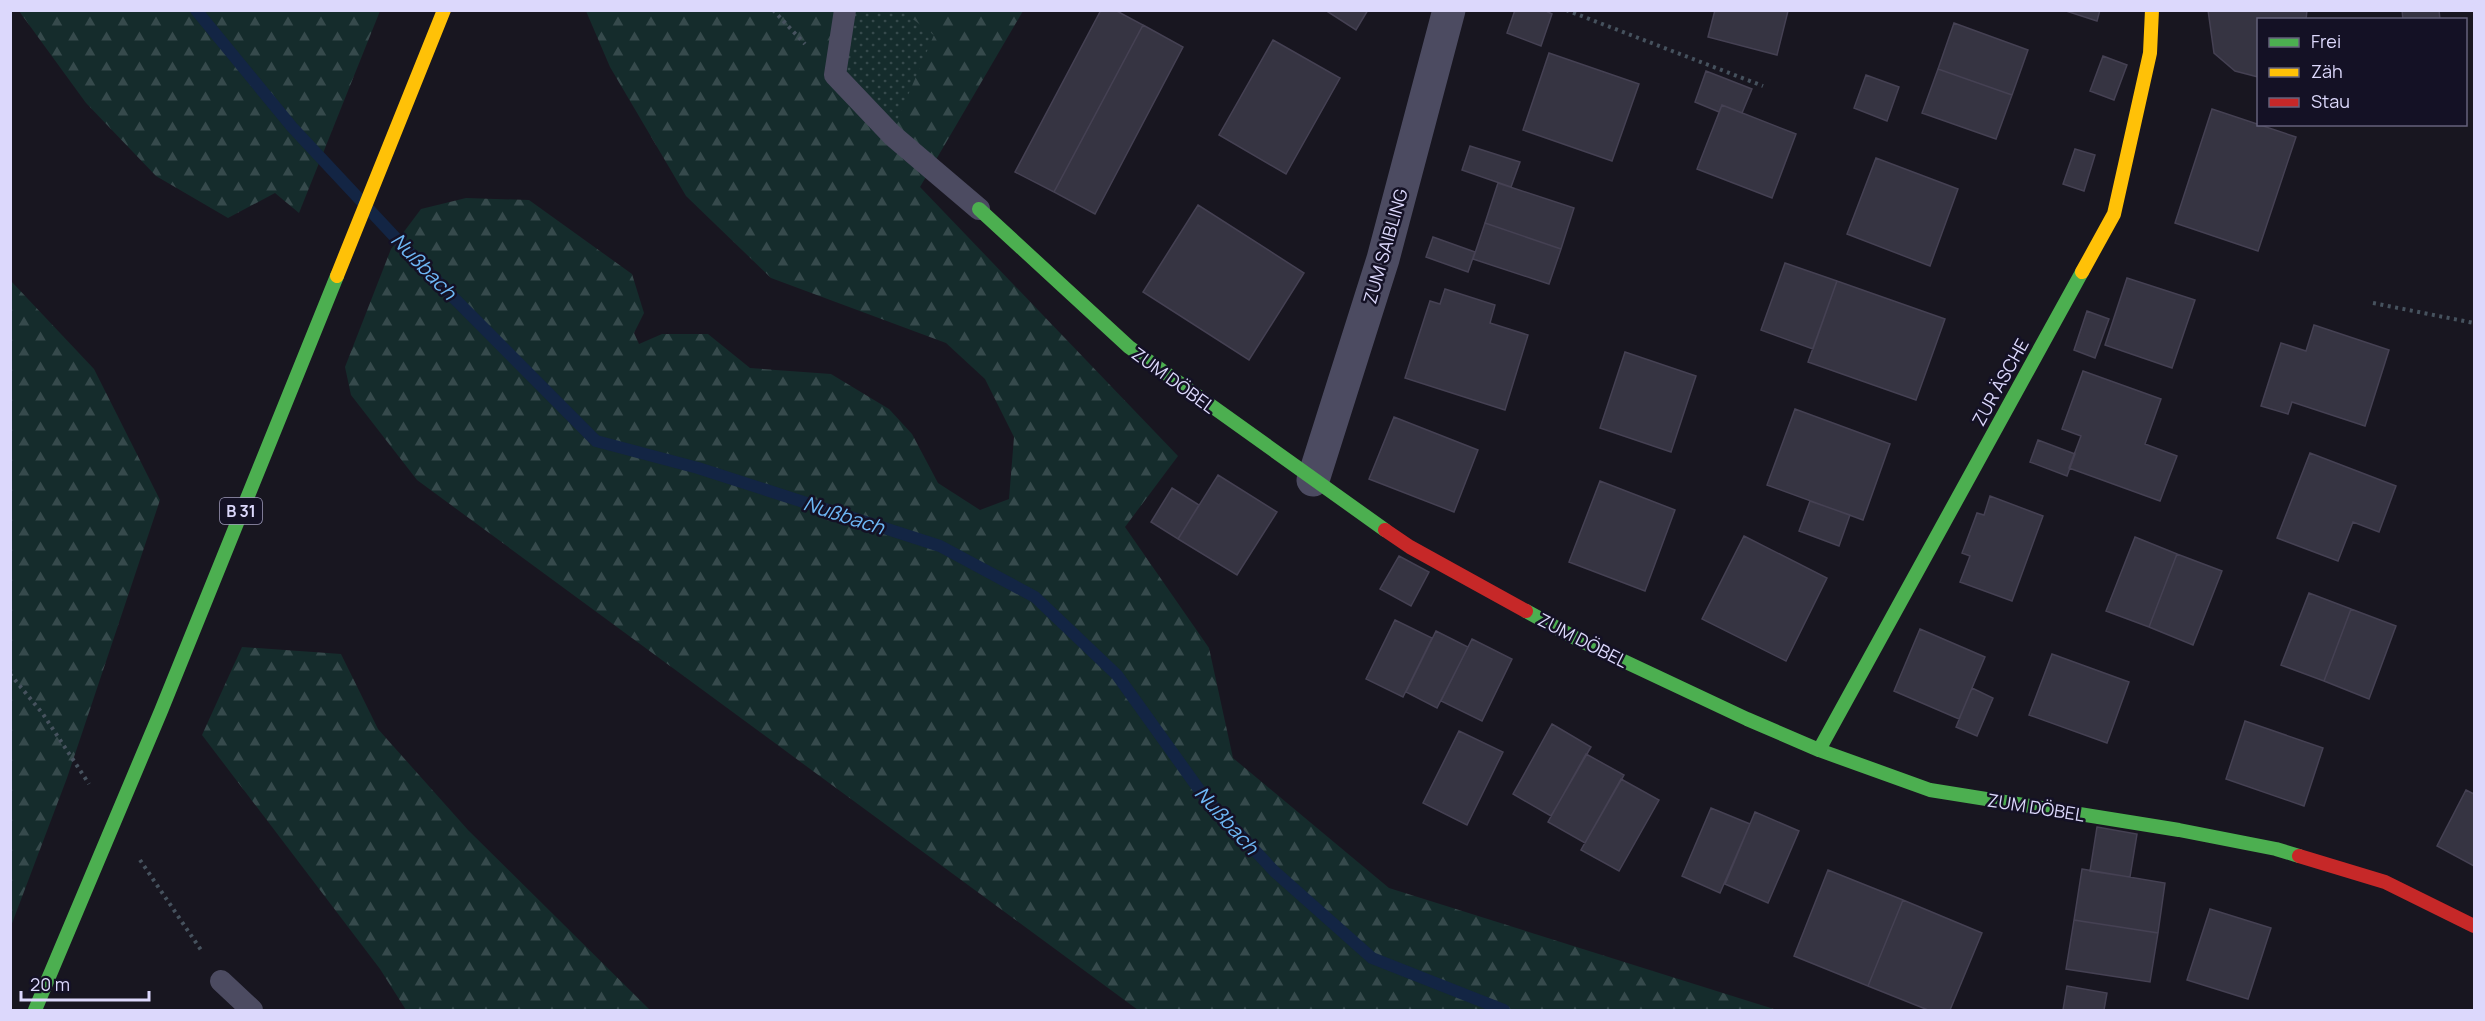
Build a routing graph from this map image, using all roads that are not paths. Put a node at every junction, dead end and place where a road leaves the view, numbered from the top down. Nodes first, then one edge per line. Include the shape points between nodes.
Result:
1 (444, 10) edge
2 (845, 10) edge
3 (1449, 10) edge
4 (2152, 10) edge
5 (979, 209) joint
6 (1313, 480) junction
7 (1819, 750) junction
8 (2475, 926) edge
9 (221, 981) dead end
10 (35, 1011) edge
11 (252, 1011) edge

1 - 10 street, B 31, bridge via 161,711
2 - 5 lane, ZUM DÖBEL via 835,75 892,135
3 - 6 street, ZUM SAIBLING via 1383,259
4 - 7 street, ZUR ÄSCHE via 2150,53 2114,214
5 - 6 street, ZUM DÖBEL via 1129,347
6 - 7 street, ZUM DÖBEL via 1410,547 1579,640
7 - 8 street, ZUM DÖBEL via 1930,790 2276,849 2385,882
9 - 11 lane

